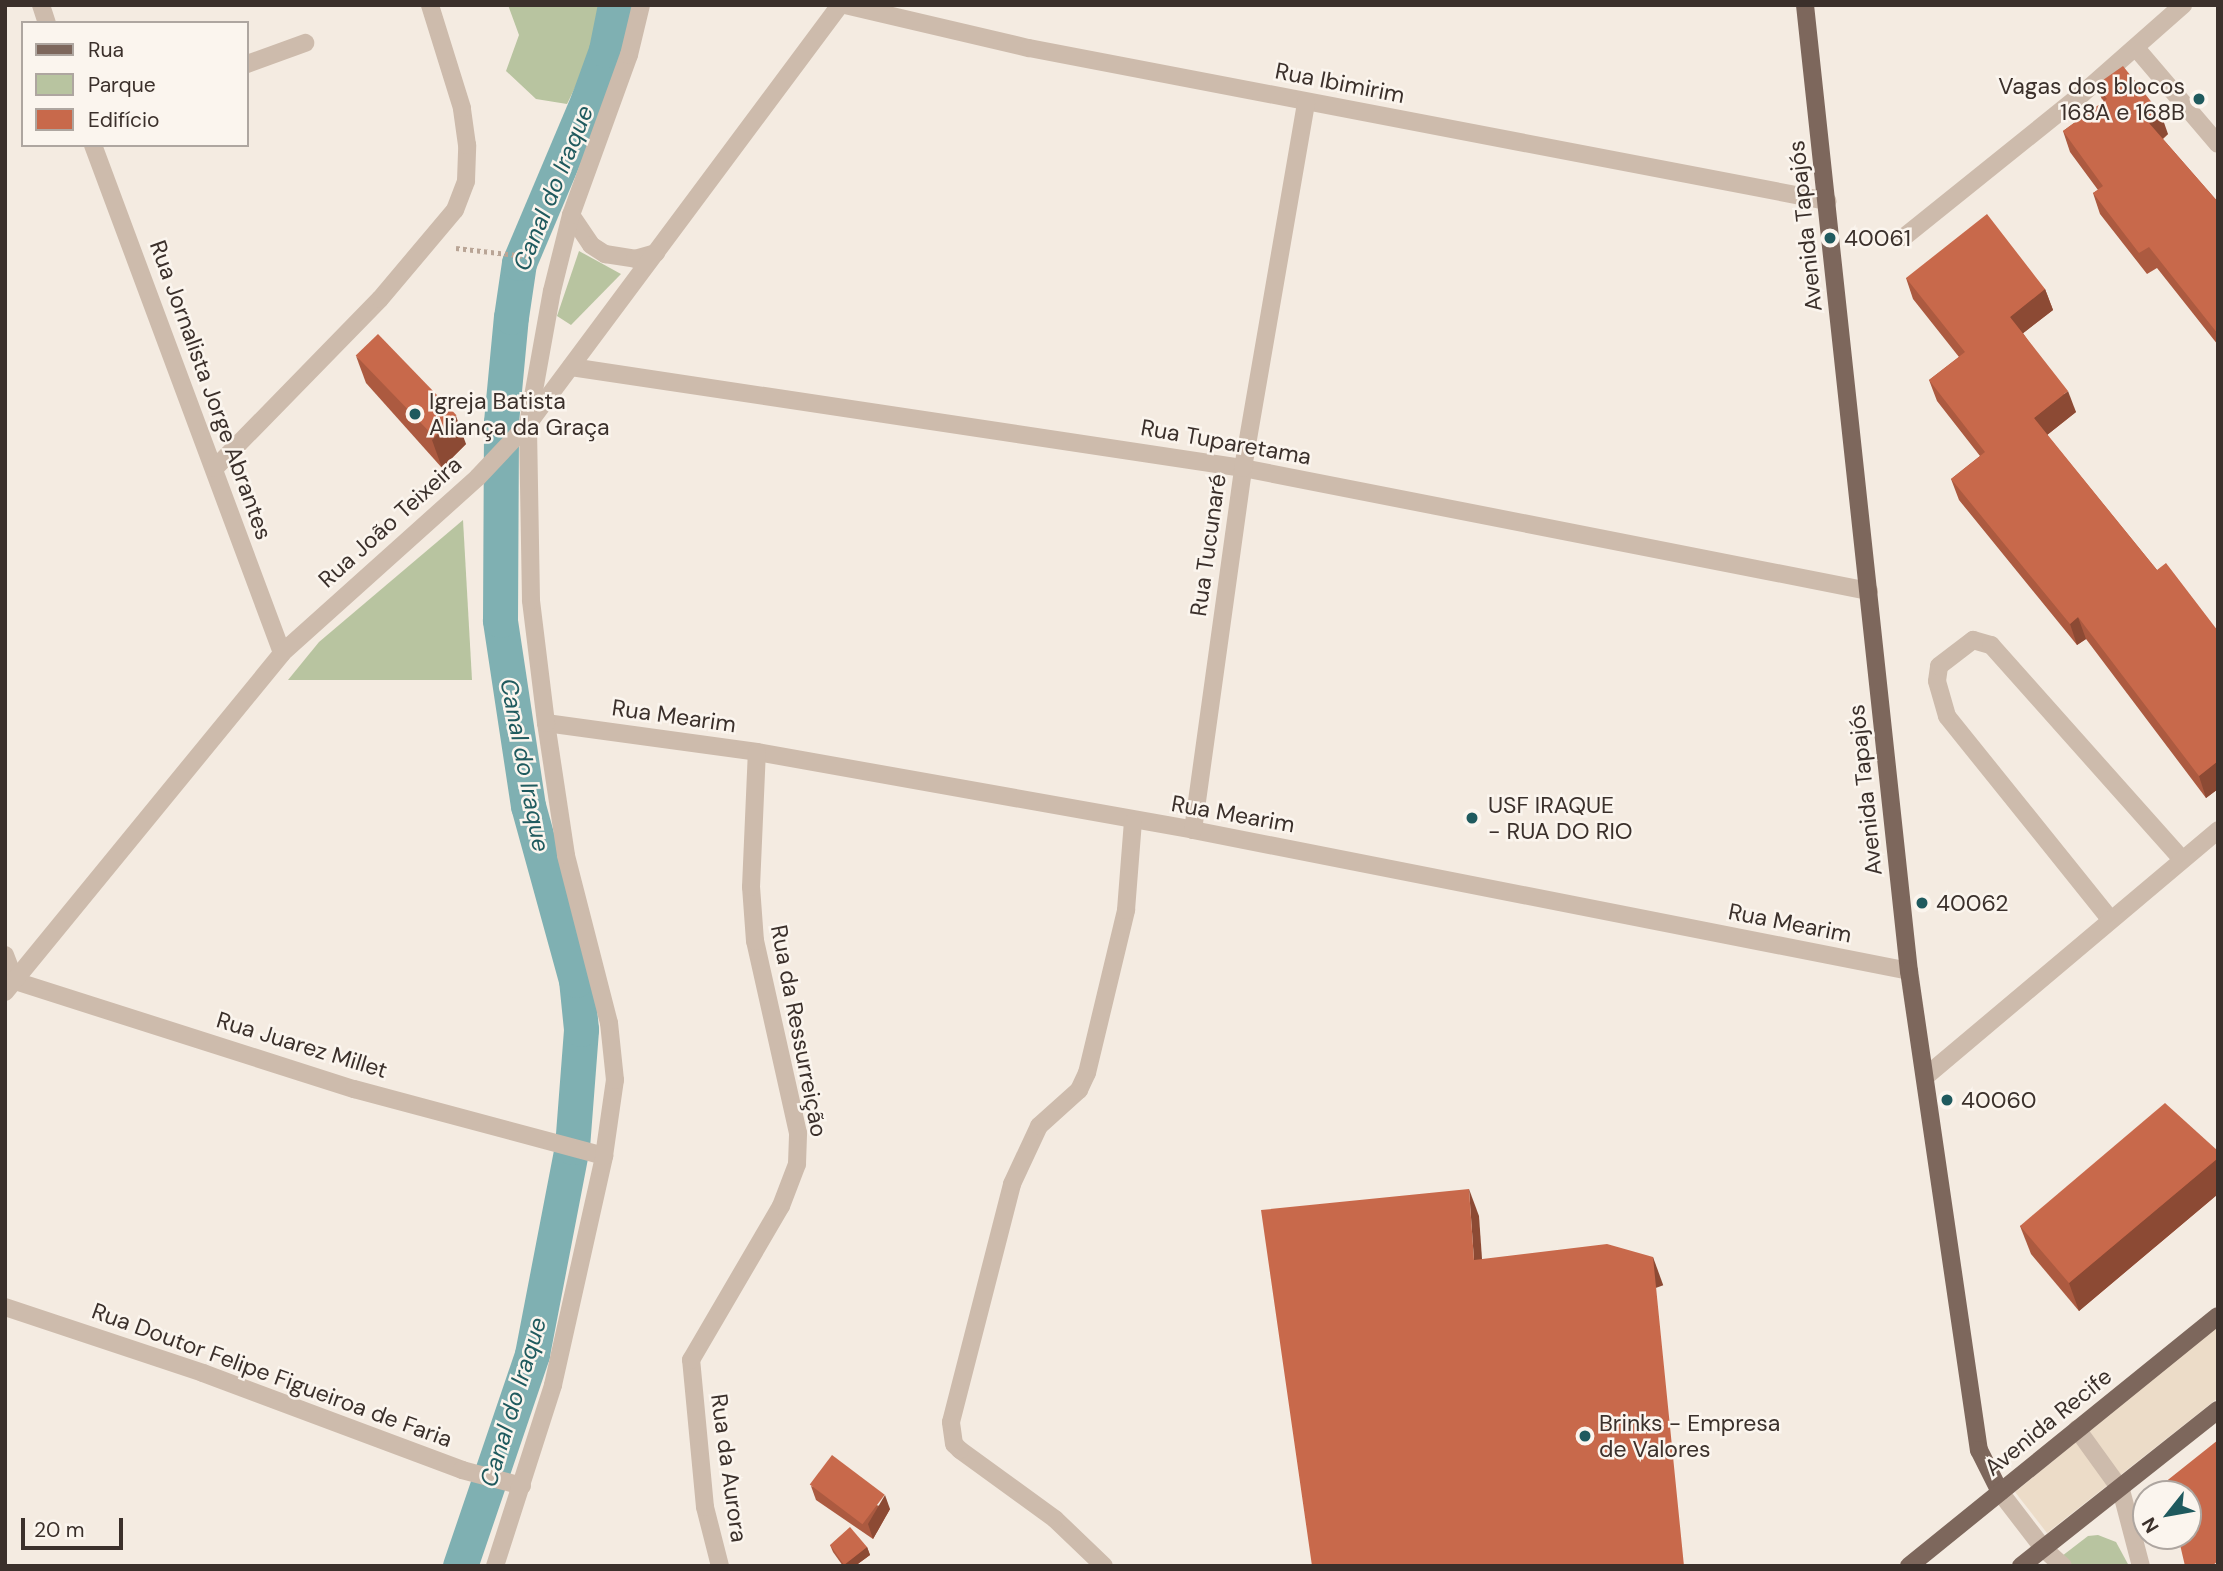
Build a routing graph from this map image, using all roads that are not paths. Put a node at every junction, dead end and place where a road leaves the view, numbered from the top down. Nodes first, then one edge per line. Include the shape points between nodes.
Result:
1 (430, 5) edge
2 (641, 5) edge
3 (840, 5) edge
4 (845, 5) edge
5 (1805, 5) edge
6 (2183, 5) edge
7 (305, 43) dead end
8 (2136, 48) junction
9 (248, 64) edge
10 (1306, 102) junction
11 (2218, 144) edge
12 (94, 147) edge
13 (1827, 201) junction
14 (571, 215) junction
15 (1904, 237) dead end
16 (656, 253) junction
17 (570, 368) junction
18 (528, 424) junction
19 (215, 468) junction
20 (1243, 468) junction
21 (1868, 591) junction
22 (282, 653) junction
23 (546, 723) junction
24 (757, 752) junction
25 (1133, 822) junction
26 (1193, 830) junction
27 (2218, 830) edge
28 (2182, 859) junction
29 (2110, 919) junction
30 (5, 955) edge
31 (1909, 971) junction
32 (10, 987) edge
33 (1925, 1077) junction
34 (597, 1154) junction
35 (5, 1307) edge
36 (2218, 1316) edge
37 (692, 1376) joint
38 (2218, 1410) edge
39 (2077, 1429) junction
40 (522, 1486) junction
41 (2121, 1490) junction
42 (2000, 1492) junction
43 (2043, 1548) junction
44 (495, 1566) edge
45 (720, 1566) edge
46 (1104, 1566) edge
47 (1909, 1566) edge
48 (2021, 1566) edge
49 (2063, 1566) edge
50 (2141, 1566) edge

1 - 19 street via 462,108 466,181 455,210 371,308
2 - 14 street via 629,55
3 - 16 street, Rua João Teixeira
4 - 10 street, Rua Ibimirim via 1029,48
5 - 13 main road, Avenida Tapajós
6 - 8 street
7 - 9 street
8 - 11 street
8 - 15 street
10 - 13 street, Rua Ibimirim
10 - 20 street, Rua Tucunaré
12 - 19 street, Rua Jornalista Jorge Abrantes
13 - 21 main road, Avenida Tapajós
14 - 16 street via 592,245 605,254 635,259
14 - 18 street
16 - 17 street, Rua João Teixeira
17 - 18 street, Rua João Teixeira
17 - 20 street, Rua Tuparetama
18 - 22 street, Rua João Teixeira via 478,477
18 - 23 street via 531,600
19 - 22 street, Rua Jornalista Jorge Abrantes
20 - 21 street, Rua Tuparetama
20 - 26 street, Rua Tucunaré
21 - 31 main road, Avenida Tapajós
22 - 32 street, Rua João Teixeira
23 - 24 street, Rua Mearim
23 - 34 street via 566,855 609,1023 615,1080
24 - 25 street, Rua Mearim
24 - 37 street, Rua da Ressurreição via 751,887 755,941 796,1121 797,1164 781,1206 741,1281 697,1345
25 - 26 street, Rua Mearim
25 - 46 street via 1126,910 1087,1073 1079,1090 1039,1126 1012,1184 951,1422 954,1444 960,1450 1055,1519
26 - 31 street, Rua Mearim
27 - 28 street
28 - 29 street
28 - 29 street via 1992,645 1973,640 1938,666 1937,681 1947,716
29 - 33 street
30 - 32 street
31 - 33 main road, Avenida Tapajós
32 - 34 street, Rua Juarez Millet via 354,1089
33 - 42 main road, Avenida Tapajós via 1979,1450
34 - 40 street via 553,1385
35 - 40 street, Rua Doutor Felipe Figueiroa de Faria via 204,1373 462,1470
36 - 39 main road, Avenida Recife
37 - 45 street, Rua da Aurora via 705,1507
38 - 41 main road
39 - 41 street
39 - 42 main road, Avenida Recife
40 - 44 street
41 - 43 main road
41 - 50 street
42 - 43 street, Avenida Tapajós
42 - 47 main road, Avenida Recife
43 - 48 main road
43 - 49 street, Avenida Tapajós

